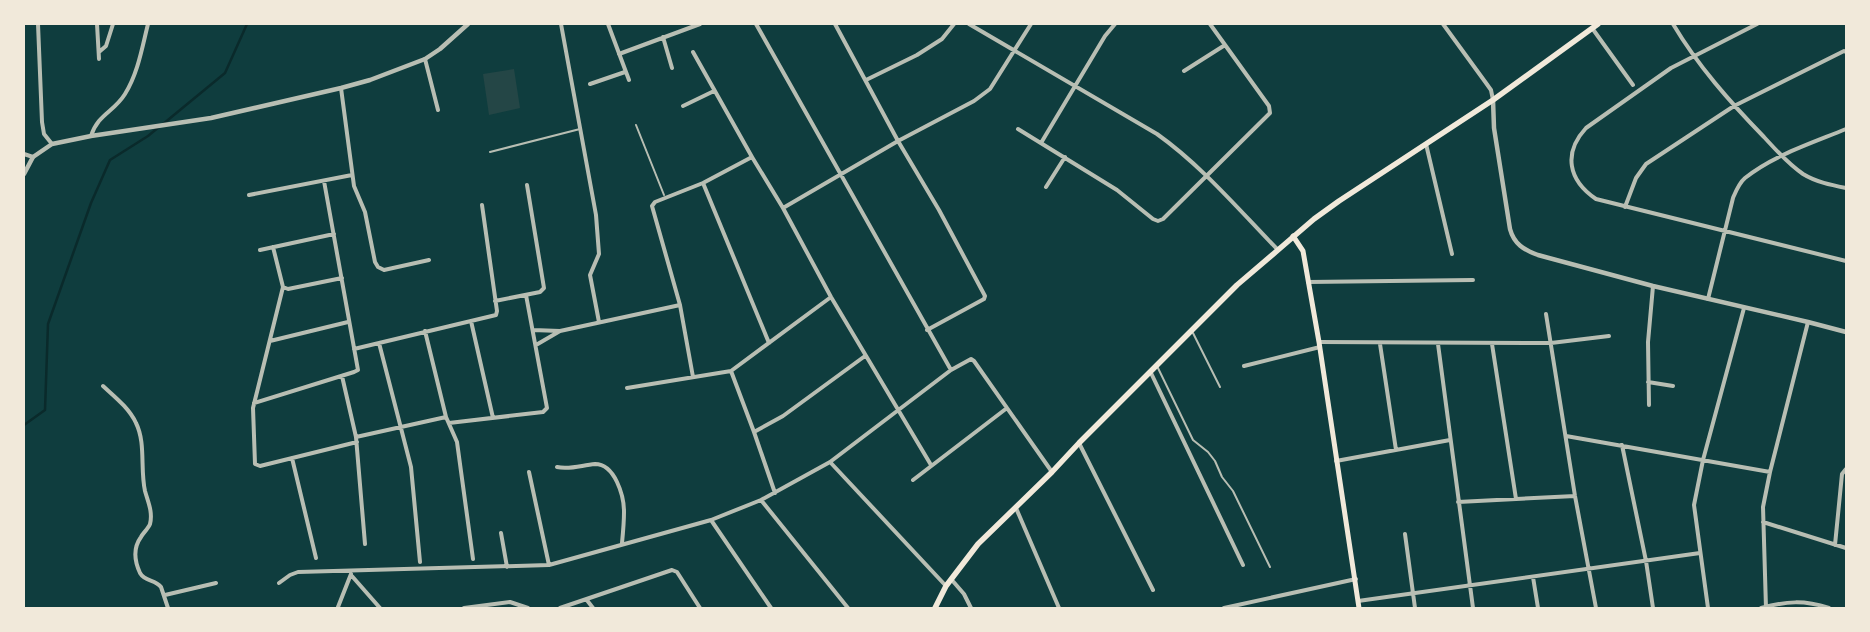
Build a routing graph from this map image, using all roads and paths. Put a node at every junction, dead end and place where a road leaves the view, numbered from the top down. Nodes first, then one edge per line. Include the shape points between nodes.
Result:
1 (38, 24) edge
2 (97, 24) edge
3 (113, 24) edge
4 (148, 24) edge
5 (468, 24) edge
6 (561, 24) edge
7 (608, 24) edge
8 (700, 24) edge
9 (756, 24) edge
10 (835, 24) edge
11 (954, 24) edge
12 (969, 24) edge
13 (1031, 24) edge
14 (1115, 24) edge
15 (1210, 24) edge
16 (1443, 24) edge
17 (1598, 24) edge
18 (1673, 24) edge
19 (1758, 24) edge
20 (1592, 28) junction
21 (663, 37) junction
22 (1225, 45) junction
23 (1016, 50) junction
24 (1845, 51) edge
25 (99, 52) junction
26 (693, 52) dead end
27 (619, 54) junction
28 (1693, 56) junction
29 (424, 59) junction
30 (99, 60) dead end
31 (672, 68) dead end
32 (1184, 71) dead end
33 (625, 72) junction
34 (629, 80) dead end
35 (866, 80) junction
36 (590, 84) dead end
37 (1633, 85) dead end
38 (1074, 86) junction
39 (341, 88) junction
40 (714, 91) junction
41 (1493, 100) junction
42 (683, 106) dead end
43 (1734, 106) junction
44 (438, 110) dead end
45 (636, 125) dead end
46 (1018, 129) dead end
47 (1846, 129) edge
48 (580, 130) junction
49 (91, 136) junction
50 (898, 141) junction
51 (1041, 143) junction
52 (52, 144) junction
53 (1426, 144) junction
54 (490, 152) dead end
55 (24, 154) edge
56 (1782, 156) junction
57 (33, 157) junction
58 (752, 157) junction
59 (1065, 157) junction
60 (24, 174) edge
61 (841, 174) junction
62 (352, 175) junction
63 (1206, 176) junction
64 (324, 181) junction
65 (703, 182) junction
66 (527, 185) dead end
67 (1046, 187) dead end
68 (1846, 188) edge
69 (249, 195) dead end
70 (664, 196) junction
71 (482, 205) dead end
72 (1625, 207) junction
73 (783, 208) junction
74 (1724, 232) junction
75 (334, 234) junction
76 (1293, 236) junction
77 (274, 247) junction
78 (260, 250) dead end
79 (1278, 250) junction
80 (1452, 254) dead end
81 (429, 260) dead end
82 (1846, 261) edge
83 (342, 278) junction
84 (1473, 280) dead end
85 (1308, 282) junction
86 (1653, 286) junction
87 (282, 287) junction
88 (526, 295) junction
89 (831, 297) junction
90 (1708, 299) junction
91 (495, 302) junction
92 (680, 305) junction
93 (1744, 308) junction
94 (1546, 314) dead end
95 (471, 321) junction
96 (348, 322) junction
97 (598, 322) junction
98 (1808, 322) junction
99 (533, 330) junction
100 (928, 330) junction
101 (425, 331) junction
102 (560, 331) junction
103 (1192, 331) junction
104 (1846, 332) edge
105 (1609, 336) dead end
106 (270, 341) junction
107 (379, 343) junction
108 (769, 343) junction
109 (1551, 343) junction
110 (1380, 344) junction
111 (1438, 344) junction
112 (1492, 344) junction
113 (536, 345) junction
114 (1320, 345) junction
115 (354, 349) junction
116 (865, 356) junction
117 (1158, 366) junction
118 (1244, 366) dead end
119 (951, 370) junction
120 (731, 371) junction
121 (1151, 373) junction
122 (342, 376) junction
123 (693, 377) junction
124 (1648, 382) junction
125 (103, 386) dead end
126 (1673, 386) dead end
127 (1220, 387) dead end
128 (627, 388) dead end
129 (254, 403) junction
130 (1649, 405) dead end
131 (1007, 408) junction
132 (898, 411) junction
133 (446, 417) junction
134 (493, 418) junction
135 (449, 423) junction
136 (400, 426) junction
137 (754, 432) junction
138 (1566, 436) junction
139 (357, 440) junction
140 (1450, 440) junction
141 (1079, 443) junction
142 (1622, 445) junction
143 (1396, 450) junction
144 (292, 458) junction
145 (1703, 460) junction
146 (1336, 461) junction
147 (830, 462) junction
148 (931, 465) junction
149 (557, 467) dead end
150 (1846, 469) edge
151 (530, 472) dead end
152 (1052, 472) junction
153 (1770, 472) junction
154 (912, 480) dead end
155 (775, 493) junction
156 (1575, 496) junction
157 (1516, 499) junction
158 (761, 500) junction
159 (1458, 502) junction
160 (1016, 508) junction
161 (710, 520) junction
162 (1763, 522) junction
163 (501, 533) dead end
164 (1405, 534) dead end
165 (365, 544) dead end
166 (622, 544) junction
167 (1835, 545) junction
168 (1846, 548) edge
169 (1700, 553) junction
170 (316, 558) dead end
171 (473, 559) dead end
172 (1646, 561) junction
173 (420, 562) dead end
174 (549, 565) junction
175 (1243, 565) dead end
176 (507, 567) junction
177 (1270, 567) dead end
178 (1588, 569) junction
179 (352, 570) junction
180 (351, 575) junction
181 (1533, 577) junction
182 (951, 579) junction
183 (1356, 579) junction
184 (216, 583) dead end
185 (278, 583) dead end
186 (946, 586) junction
187 (1470, 586) junction
188 (1152, 590) dead end
189 (1413, 593) junction
190 (165, 596) junction
191 (586, 599) junction
192 (1358, 601) junction
193 (338, 607) dead end
194 (168, 608) edge
195 (380, 608) edge
196 (464, 608) edge
197 (528, 608) edge
198 (560, 608) edge
199 (592, 608) edge
200 (700, 608) edge
201 (771, 608) edge
202 (848, 608) edge
203 (935, 608) edge
204 (971, 608) edge
205 (1059, 608) edge
206 (1224, 608) edge
207 (1359, 608) edge
208 (1415, 608) edge
209 (1473, 608) edge
210 (1538, 608) edge
211 (1596, 608) edge
212 (1653, 608) edge
213 (1708, 608) edge
214 (1765, 608) edge
215 (1829, 608) edge

1 - 52 street via 42,122 44,134
2 - 25 street
3 - 25 street via 106,46
4 - 49 street via 137,70 125,94 99,119
5 - 29 street
6 - 48 street
7 - 27 street
8 - 21 street
9 - 61 street
10 - 35 street
11 - 35 street via 942,39 917,55
12 - 23 street
13 - 23 street
14 - 38 street
15 - 22 street
16 - 41 street via 1491,90
17 - 20 main road
18 - 28 street
19 - 28 street
20 - 37 street
20 - 41 main road
21 - 27 street
21 - 31 street
22 - 32 street
22 - 63 street via 1269,106 1270,113
23 - 38 street
23 - 50 street via 980,97
24 - 43 street
25 - 30 street
26 - 40 street
27 - 33 street
28 - 43 street
28 - 72 street via 1586,128 1573,148 1572,169 1584,191
29 - 39 street
29 - 44 street
33 - 34 street
33 - 36 street
35 - 50 street
38 - 51 street
38 - 63 street via 1157,134
39 - 49 street via 211,118
39 - 62 street
40 - 42 street
40 - 58 street
41 - 53 main road
41 - 86 street via 1494,128 1510,229 1518,244 1538,255
43 - 56 street
43 - 72 street via 1646,164 1636,178
45 - 70 lane
46 - 51 street
47 - 56 street
48 - 54 lane
48 - 97 street via 596,215 599,254 590,275
49 - 52 street
50 - 61 street
50 - 100 street via 985,296
51 - 59 street
52 - 57 street
53 - 76 main road via 1339,201
53 - 80 street
55 - 57 street
56 - 68 street via 1817,182
56 - 74 street via 1745,179 1737,188
57 - 60 street
58 - 65 street
58 - 73 street
59 - 63 street via 1158,221
59 - 67 street
61 - 73 street
61 - 100 street
62 - 64 street
62 - 81 street via 378,267 387,269
63 - 79 street
64 - 69 street
64 - 75 street
65 - 70 street
65 - 108 street
66 - 88 street via 543,290
70 - 92 street via 652,206
71 - 91 street
72 - 74 street
73 - 89 street
74 - 82 street
74 - 90 street
75 - 77 street
75 - 83 street
76 - 79 main road
76 - 85 main road via 1303,250
77 - 78 street
77 - 87 street
79 - 103 main road
83 - 87 street via 288,289
83 - 96 street
84 - 85 street
85 - 114 main road
86 - 90 street
86 - 124 street
87 - 106 street
88 - 91 street
88 - 99 street
89 - 108 street
89 - 116 street
90 - 93 street
91 - 95 street via 496,315
92 - 97 street
92 - 123 street
93 - 98 street
93 - 145 street
94 - 109 street
95 - 101 street
95 - 134 street
96 - 106 street
96 - 115 street
97 - 102 street
98 - 104 street
98 - 153 street
99 - 102 street
99 - 113 street
100 - 119 street
101 - 107 street
101 - 133 street
102 - 113 street
103 - 117 main road
103 - 127 lane
105 - 109 street
106 - 129 street
107 - 115 street
107 - 136 street
108 - 120 street
109 - 112 street
109 - 138 street
110 - 111 street
110 - 114 street
110 - 143 street
111 - 112 street
111 - 140 street
112 - 157 street
113 - 134 street via 547,408 543,412
114 - 118 street
114 - 146 main road
115 - 122 street via 358,370
116 - 132 street
116 - 137 street via 783,416
117 - 121 main road
117 - 177 lane via 1193,440 1215,461
119 - 131 street via 971,359 974,361
119 - 132 street
120 - 123 street
120 - 137 street
121 - 141 main road
121 - 175 street
122 - 129 street
122 - 139 street
123 - 128 street
124 - 126 street
124 - 130 street
125 - 190 street via 136,423 145,490 151,510 150,526 134,550 145,580 159,584
129 - 144 street via 256,466
131 - 148 street
131 - 152 street
132 - 147 street
132 - 148 street
133 - 135 street
133 - 136 street
134 - 135 street
135 - 171 street via 457,442
136 - 139 street
136 - 173 street via 410,468
137 - 155 street
138 - 142 street
138 - 156 street
139 - 144 street
139 - 165 street
140 - 143 street
140 - 159 street
141 - 152 main road
141 - 188 street
142 - 145 street
142 - 172 street
143 - 146 street
144 - 170 street
145 - 153 street
145 - 169 street via 1694,505
146 - 183 main road
147 - 155 street
147 - 186 street
148 - 154 street
149 - 166 street via 597,464 610,470 618,484 625,510
150 - 167 street via 1842,474
151 - 174 street
152 - 160 main road
153 - 162 street
155 - 158 street
156 - 157 street
156 - 178 street
157 - 159 street
158 - 161 street
158 - 202 street
159 - 187 street
160 - 182 main road via 978,544
160 - 205 street
161 - 166 street
161 - 201 street
162 - 167 street
162 - 214 street
163 - 176 street
164 - 189 street
166 - 174 street
167 - 168 street
169 - 172 street
169 - 213 street
172 - 178 street
172 - 212 street
174 - 176 street
176 - 179 street
178 - 181 street
178 - 211 street
179 - 180 street
179 - 185 street via 298,572
180 - 193 street
180 - 195 street
181 - 187 street
181 - 210 street
182 - 186 main road
182 - 204 street
183 - 192 main road
183 - 206 street
184 - 190 street
186 - 203 main road
187 - 189 street
187 - 209 street
189 - 192 street
189 - 208 street
190 - 194 street
191 - 198 street
191 - 199 street
191 - 200 street via 675,570
192 - 207 main road
196 - 197 street via 510,602
214 - 215 street via 1796,601

